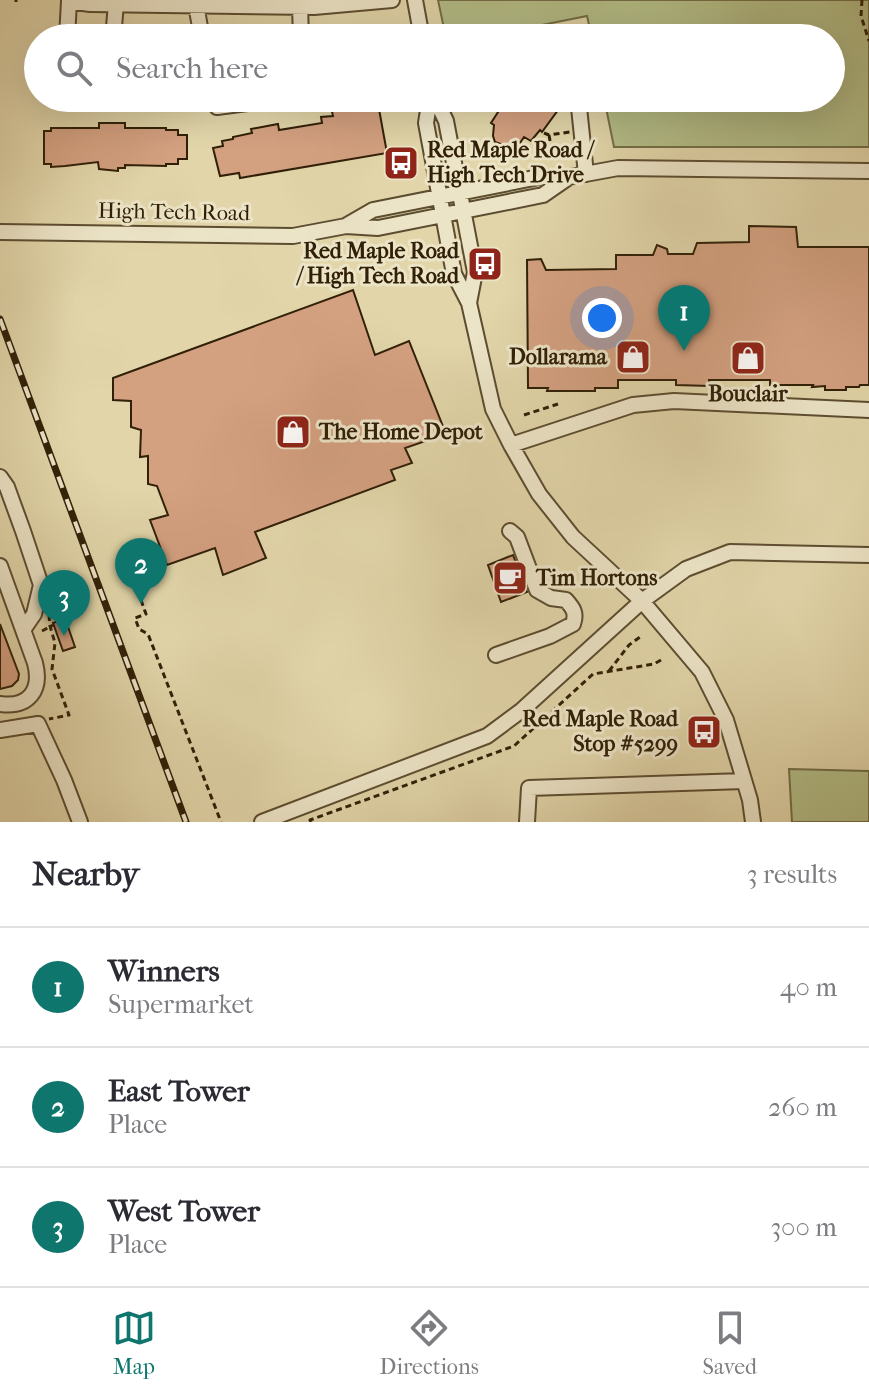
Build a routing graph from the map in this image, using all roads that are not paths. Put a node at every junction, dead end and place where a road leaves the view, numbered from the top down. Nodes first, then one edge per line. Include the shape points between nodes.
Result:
1 (69, 0) edge
2 (392, 0) edge
3 (415, 0) edge
4 (116, 4) junction
5 (196, 5) junction
6 (300, 6) junction
7 (68, 24) edge
8 (114, 24) edge
9 (199, 24) edge
10 (301, 24) edge
11 (419, 24) edge
12 (429, 112) edge
13 (441, 112) edge
14 (579, 112) edge
15 (869, 171) edge
16 (586, 174) junction
17 (569, 177) junction
18 (461, 192) junction
19 (440, 196) junction
20 (463, 212) junction
21 (443, 216) junction
22 (346, 226) junction
23 (0, 232) edge
24 (469, 303) junction
25 (869, 410) edge
26 (511, 445) junction
27 (0, 477) edge
28 (510, 531) dead end
29 (869, 555) edge
30 (0, 566) edge
31 (642, 601) junction
32 (23, 630) junction
33 (496, 655) dead end
34 (0, 704) edge
35 (0, 730) edge
36 (744, 781) junction
37 (80, 822) edge
38 (262, 822) edge
39 (527, 822) edge
40 (753, 822) edge

1 - 4 street
1 - 7 street
2 - 6 street
3 - 11 street
4 - 5 street
4 - 8 street
5 - 6 street
5 - 9 street
6 - 10 street
12 - 19 street via 426,123
13 - 18 street
14 - 16 street
15 - 16 street, High Tech Road via 618,168
16 - 17 street, High Tech Road
17 - 18 street, High Tech Road via 539,177
17 - 20 street, High Tech Road via 543,195
18 - 19 street, High Tech Road
18 - 20 street
19 - 21 street
19 - 22 street, High Tech Road via 373,210
20 - 21 street, High Tech Road
20 - 24 street via 475,272
21 - 22 street, High Tech Road via 378,228
21 - 24 street via 454,274
22 - 23 street, High Tech Road via 293,236
24 - 26 street via 493,409
25 - 26 street via 674,401 633,405
26 - 31 street via 539,494 573,537
27 - 32 street via 41,585 34,614
28 - 33 street via 537,590 566,600 575,619 550,636
29 - 31 street via 730,552 686,569
30 - 32 street
31 - 36 street via 702,672 726,720
31 - 38 street via 487,736
32 - 34 street via 37,670 36,686 19,704
35 - 37 street via 38,724
36 - 39 street via 529,788
36 - 40 street

